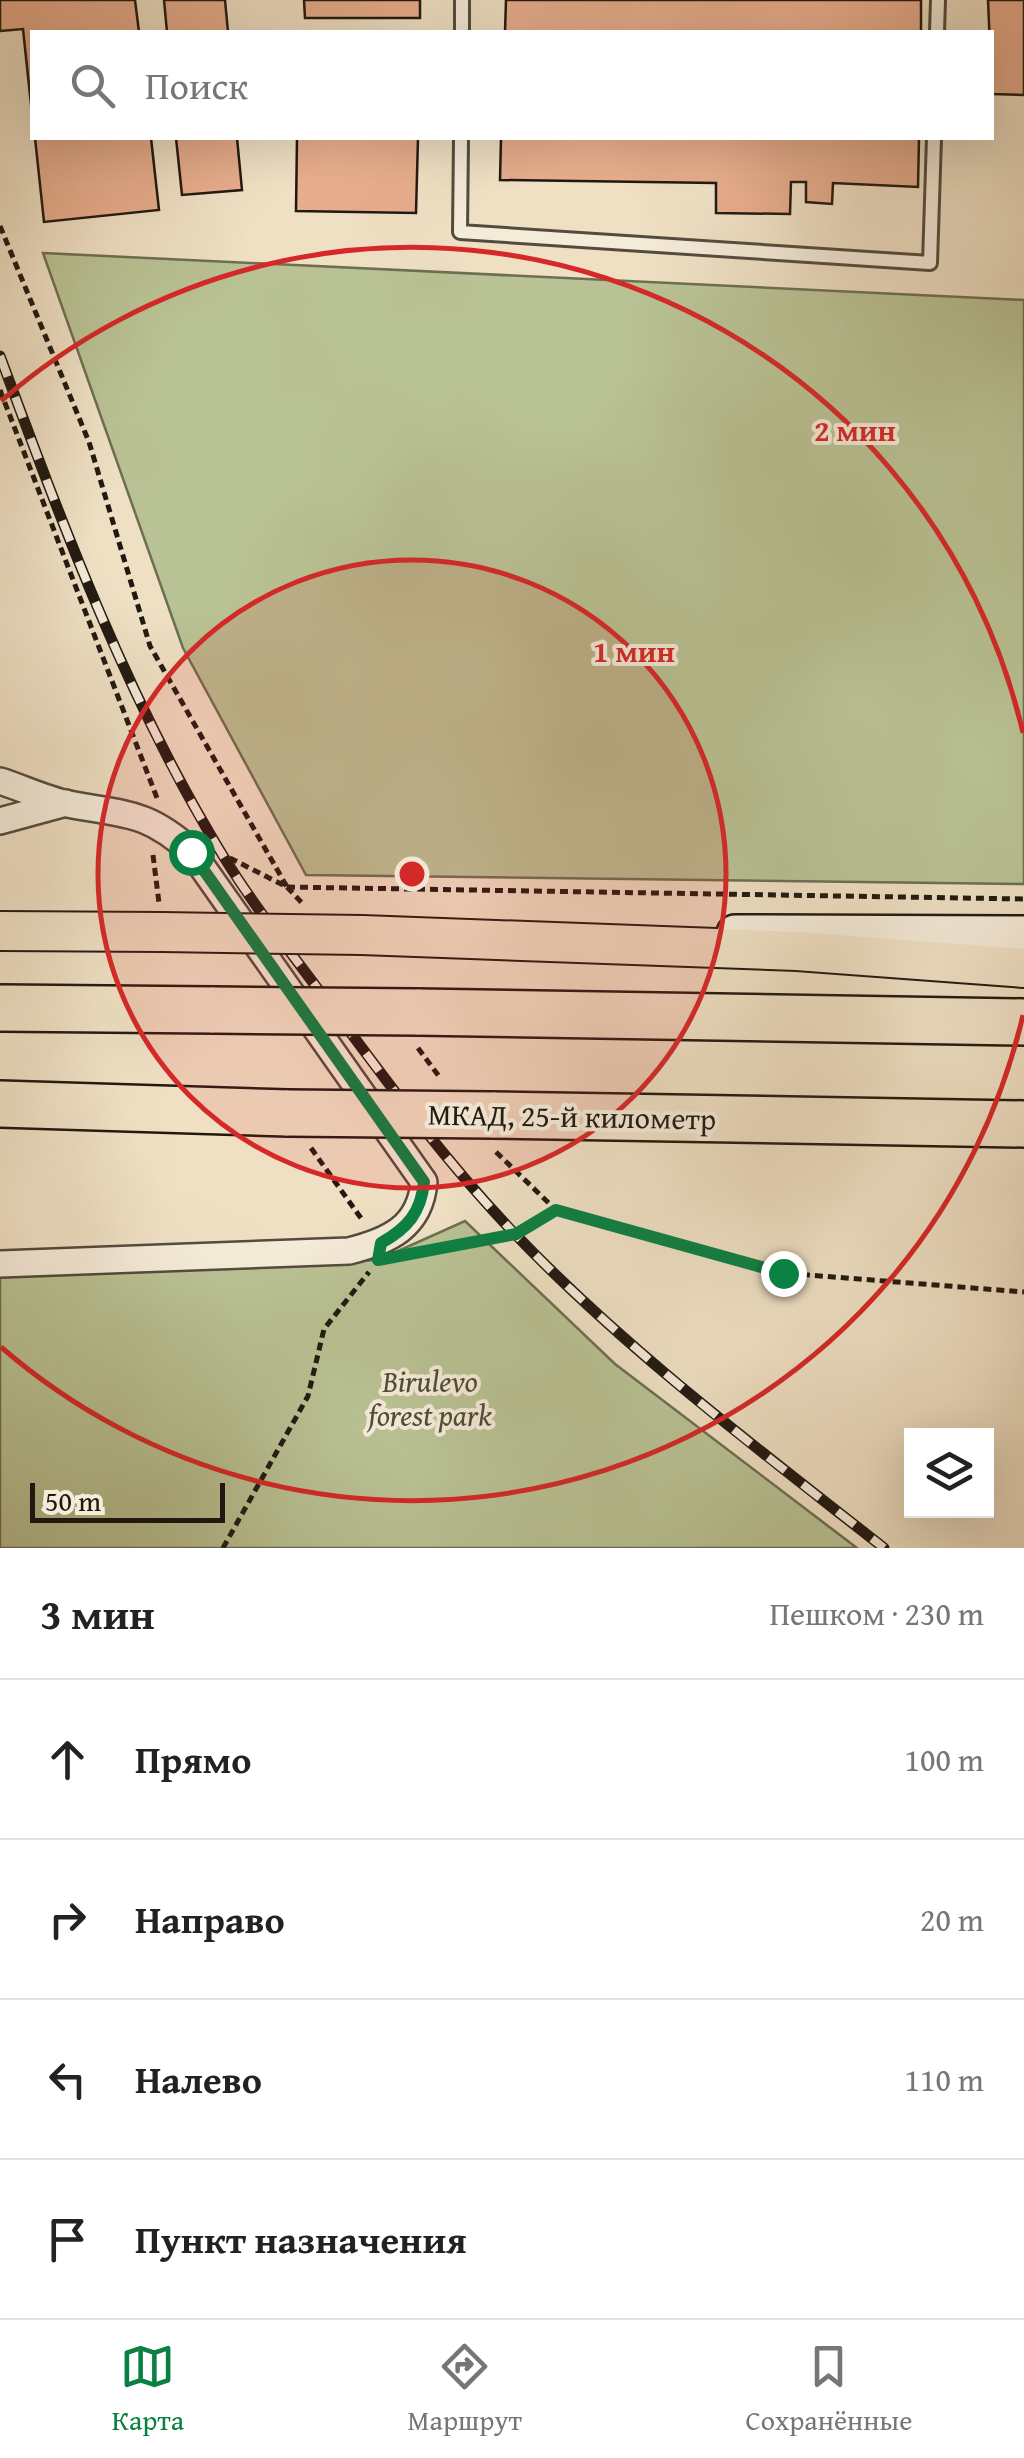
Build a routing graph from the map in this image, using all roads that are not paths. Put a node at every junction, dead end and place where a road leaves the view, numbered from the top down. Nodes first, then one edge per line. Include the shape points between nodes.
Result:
1 (462, 0) edge
2 (938, 0) edge
3 (462, 30) edge
4 (937, 30) edge
5 (461, 140) edge
6 (934, 140) edge
7 (0, 781) edge
8 (66, 804) junction
9 (0, 821) edge
10 (0, 931) edge
11 (1024, 934) edge
12 (503, 938) junction
13 (1024, 968) edge
14 (0, 1008) edge
15 (1024, 1022) edge
16 (0, 1104) edge
17 (1024, 1124) edge
18 (0, 1264) edge

1 - 3 lane
2 - 4 lane
5 - 6 lane via 460,232 930,264
7 - 8 street
8 - 9 street
8 - 18 street via 122,810 191,852 424,1182 422,1203 380,1251
10 - 12 main road, bridge
11 - 12 street via 859,930
12 - 13 main road
14 - 15 highway, bridge
16 - 17 highway, МКАД, 25-й километр, bridge

